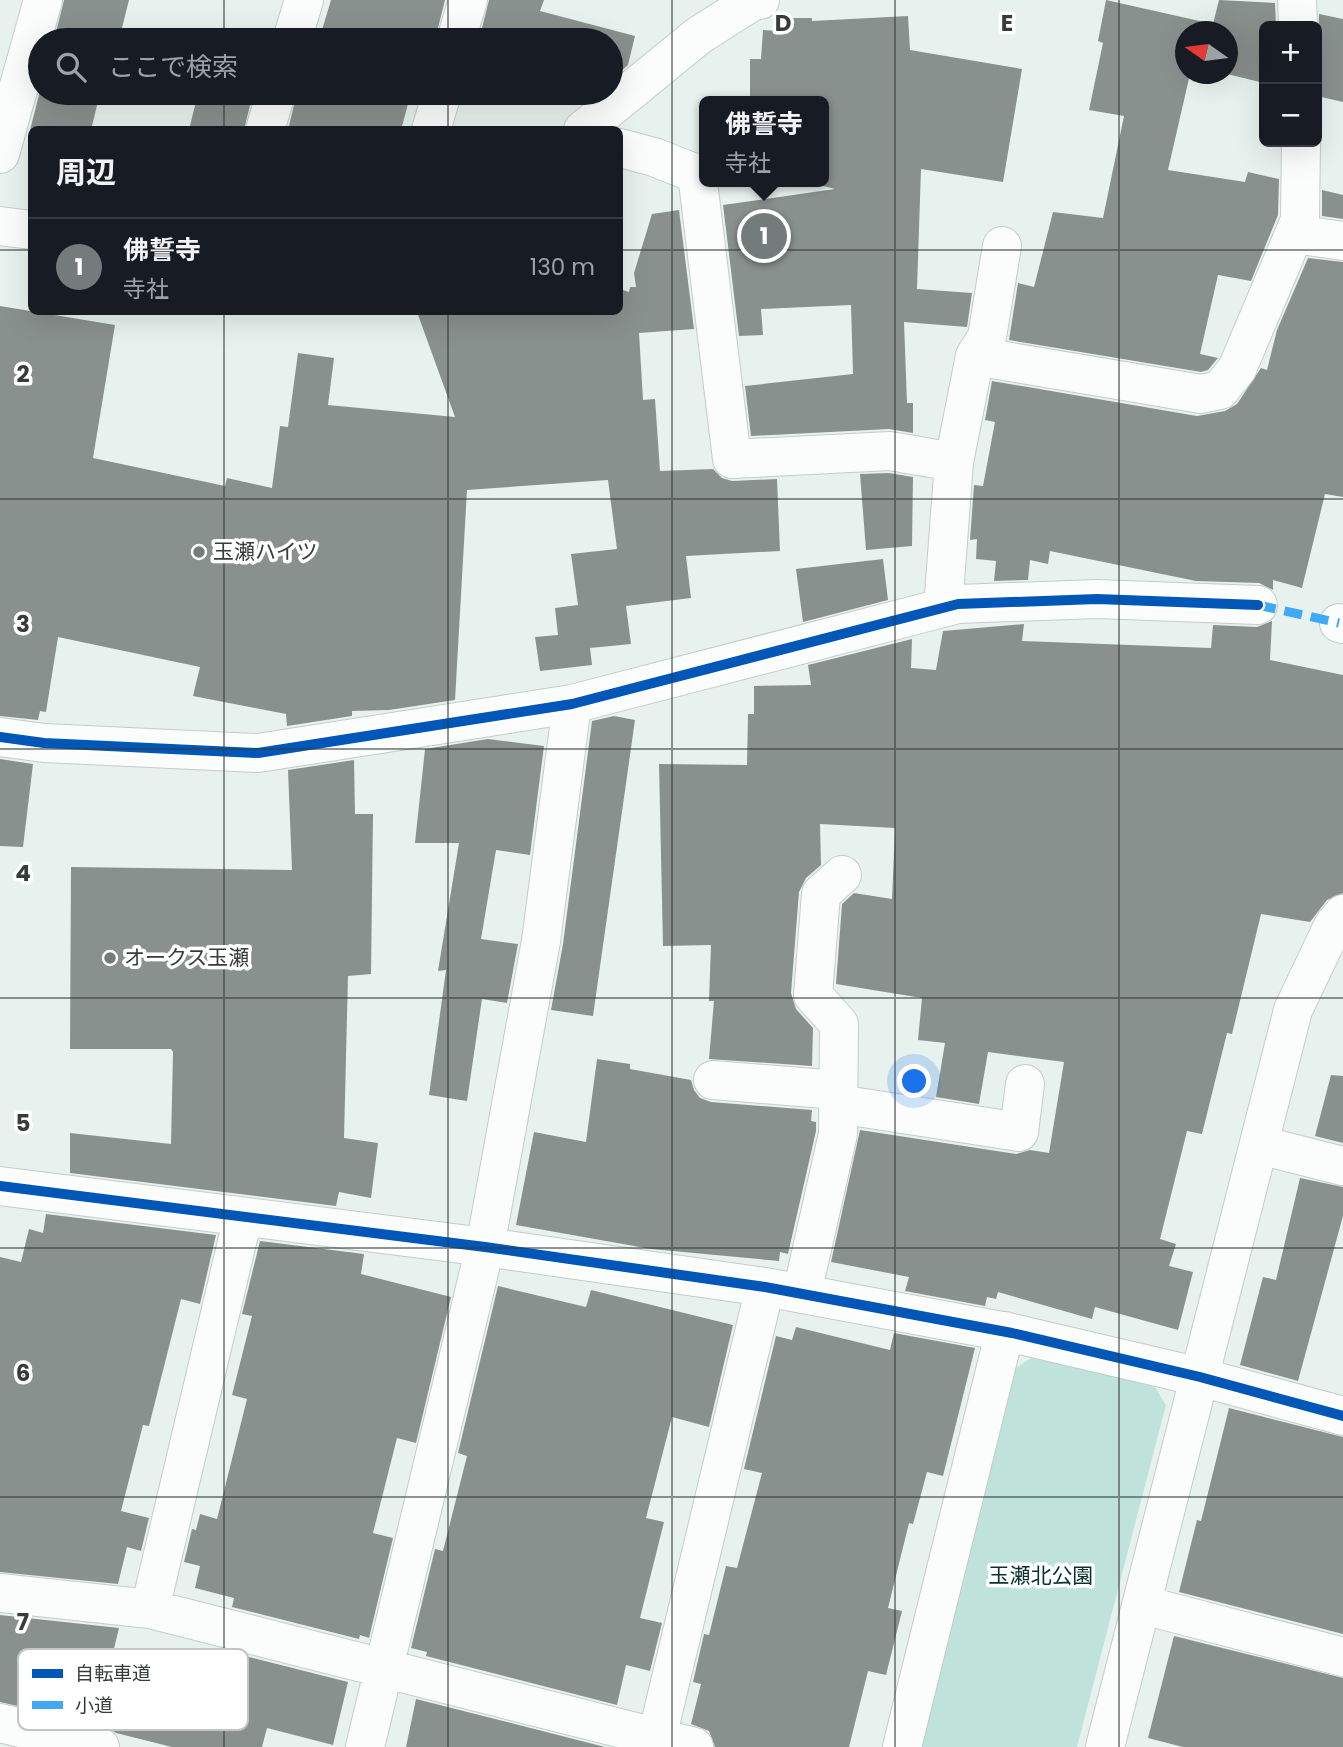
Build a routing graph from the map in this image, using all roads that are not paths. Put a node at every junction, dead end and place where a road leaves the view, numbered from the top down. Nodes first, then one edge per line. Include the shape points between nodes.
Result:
1 (43, 0) edge
2 (304, 0) edge
3 (468, 0) edge
4 (760, 0) edge
5 (1297, 0) edge
6 (1298, 21) edge
7 (35, 28) edge
8 (296, 28) edge
9 (460, 28) edge
10 (28, 54) edge
11 (623, 97) edge
12 (272, 105) edge
13 (438, 105) edge
14 (614, 105) edge
15 (266, 126) edge
16 (432, 126) edge
17 (588, 126) edge
18 (1301, 147) edge
19 (623, 149) edge
20 (0, 154) edge
21 (0, 226) edge
22 (28, 230) edge
23 (1294, 234) junction
24 (1343, 241) edge
25 (1002, 246) dead end
26 (975, 356) junction
27 (954, 462) junction
28 (1258, 605) dead end
29 (943, 608) junction
30 (572, 704) junction
31 (0, 737) edge
32 (842, 875) dead end
33 (1340, 923) edge
34 (713, 1080) dead end
35 (1026, 1084) dead end
36 (838, 1097) junction
37 (1260, 1145) junction
38 (1343, 1166) edge
39 (0, 1186) edge
40 (243, 1217) junction
41 (485, 1247) junction
42 (765, 1287) junction
43 (802, 1293) junction
44 (1005, 1331) junction
45 (1200, 1377) junction
46 (1343, 1416) edge
47 (0, 1593) edge
48 (1143, 1605) junction
49 (150, 1609) junction
50 (1343, 1657) edge
51 (385, 1670) junction
52 (0, 1723) edge
53 (18, 1727) edge
54 (29, 1730) edge
55 (657, 1737) junction
56 (100, 1747) edge
57 (365, 1747) edge
58 (694, 1747) edge
59 (902, 1747) edge
60 (1105, 1747) edge

1 - 7 street
2 - 8 street
3 - 9 street
4 - 11 street via 698,36
5 - 6 street
10 - 20 street
12 - 15 street
13 - 16 street
14 - 17 street
18 - 23 street via 1300,220
19 - 27 street via 697,174 732,459 890,451
21 - 22 street
23 - 24 street
23 - 26 street via 1237,369 1220,390 1201,394
25 - 26 street via 987,337
26 - 27 street
27 - 29 street
28 - 29 street via 1097,599
29 - 30 street
30 - 31 street via 258,753
30 - 41 street via 541,941
32 - 36 street via 821,894 813,995 839,1024
33 - 37 street via 1293,1010
34 - 36 street
35 - 36 street via 1019,1132
36 - 43 street via 838,1134
37 - 38 street
37 - 45 street
39 - 40 street
40 - 41 street
40 - 49 street
41 - 42 street
41 - 51 street
42 - 43 street
42 - 55 street
43 - 44 street
44 - 45 street
44 - 59 street
45 - 46 street
45 - 48 street
47 - 49 street
48 - 50 street
48 - 60 street
49 - 51 street
51 - 55 street
51 - 57 street
52 - 53 street
54 - 56 street
55 - 58 street

